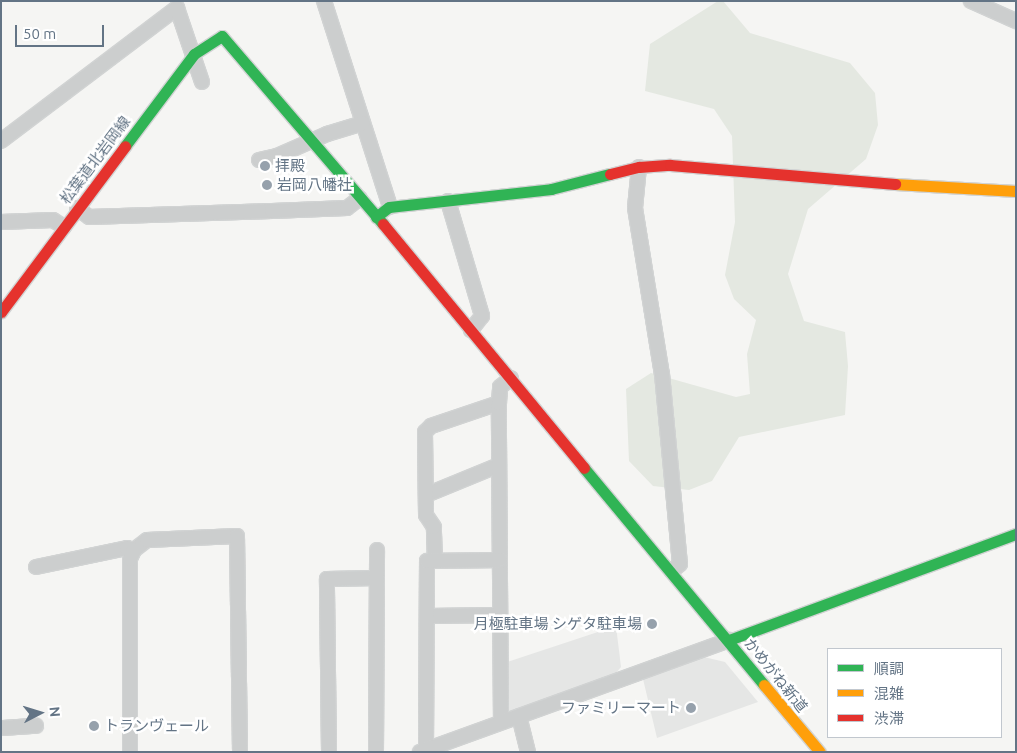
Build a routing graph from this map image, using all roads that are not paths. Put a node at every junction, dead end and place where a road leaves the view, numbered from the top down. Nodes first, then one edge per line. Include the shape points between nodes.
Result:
1 (324, 1) edge
2 (972, 1) edge
3 (1016, 21) edge
4 (222, 36) joint
5 (194, 54) junction
6 (202, 82) dead end
7 (362, 122) junction
8 (1, 141) edge
9 (312, 141) junction
10 (259, 160) dead end
11 (639, 167) junction
12 (1016, 190) edge
13 (360, 198) junction
14 (448, 201) junction
15 (390, 207) junction
16 (77, 208) junction
17 (376, 216) junction
18 (1, 222) edge
19 (64, 227) junction
20 (1, 312) edge
21 (470, 330) junction
22 (511, 378) junction
23 (499, 403) junction
24 (499, 465) junction
25 (426, 495) junction
26 (1016, 534) edge
27 (134, 550) junction
28 (377, 550) dead end
29 (500, 560) junction
30 (435, 561) junction
31 (36, 567) dead end
32 (672, 571) junction
33 (377, 578) junction
34 (500, 615) junction
35 (428, 616) junction
36 (729, 640) junction
37 (519, 716) junction
38 (501, 722) junction
39 (36, 726) dead end
40 (4, 728) dead end
41 (423, 751) edge
42 (130, 752) edge
43 (240, 752) edge
44 (329, 752) edge
45 (376, 752) edge
46 (528, 752) edge
47 (820, 752) edge

1 - 7 street
2 - 3 street
4 - 5 street, 松葉道北岩岡線
4 - 9 street, かめがね新道
5 - 6 street
5 - 8 street via 177,8
5 - 16 street, 松葉道北岩岡線
7 - 9 street
7 - 15 street
9 - 10 street
9 - 13 street, かめがね新道
11 - 12 street via 670,166 919,186
11 - 14 street via 551,189
11 - 32 street via 635,208 662,374 680,564
13 - 16 street via 347,208 262,212 89,218
13 - 17 street, かめがね新道
14 - 15 street
14 - 21 street via 482,316
15 - 17 street
16 - 19 street, 松葉道北岩岡線
17 - 21 street, かめがね新道
18 - 19 street via 53,220
19 - 20 street, 松葉道北岩岡線
21 - 22 street, かめがね新道
22 - 23 street via 500,387
22 - 32 street, かめがね新道
23 - 24 street
23 - 25 street via 427,428
24 - 25 street
24 - 29 street
25 - 30 street via 426,515 434,527
26 - 36 street
27 - 31 street via 127,548
27 - 42 street via 130,559
27 - 43 street via 147,540 237,536
28 - 33 street
29 - 30 street
29 - 34 street
30 - 35 street via 427,561
32 - 36 street, かめがね新道
33 - 44 street via 327,579
33 - 45 street
34 - 35 street
34 - 38 street
35 - 41 street
36 - 37 street
36 - 47 street, かめがね新道
37 - 38 street
37 - 46 street
38 - 41 street
39 - 40 street

